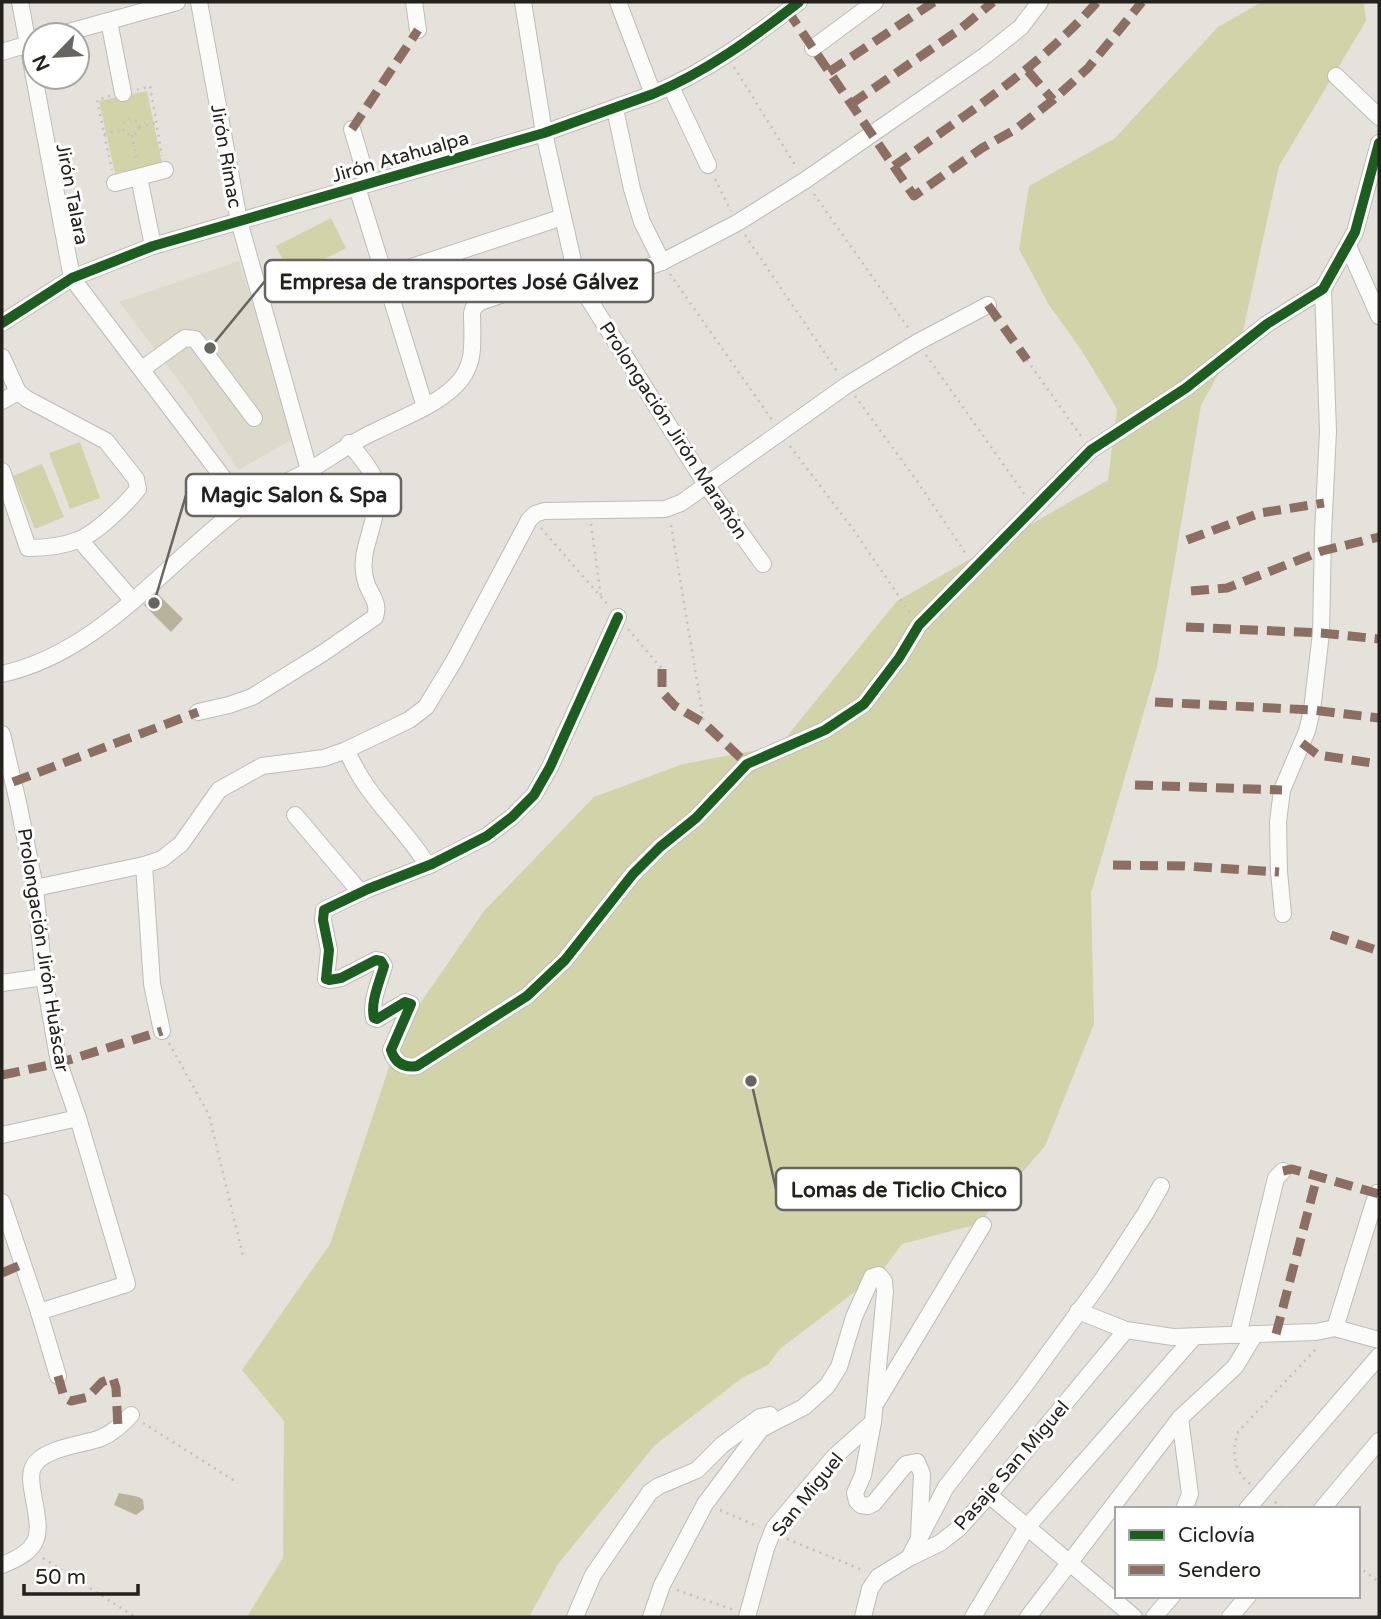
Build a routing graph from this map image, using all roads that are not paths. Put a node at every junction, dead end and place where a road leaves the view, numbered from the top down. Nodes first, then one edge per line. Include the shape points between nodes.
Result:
1 (20, 2) edge
2 (177, 2) edge
3 (199, 2) edge
4 (414, 2) edge
5 (523, 2) edge
6 (618, 2) edge
7 (799, 2) edge
8 (875, 2) edge
9 (1040, 2) edge
10 (25, 21) edge
11 (109, 21) junction
12 (91, 26) edge
13 (418, 30) dead end
14 (21, 46) edge
15 (813, 48) dead end
16 (2, 52) edge
17 (1336, 76) dead end
18 (671, 87) junction
19 (39, 91) edge
20 (123, 93) road end
21 (653, 94) junction
22 (615, 109) junction
23 (1379, 117) edge
24 (352, 129) dead end
25 (544, 133) junction
26 (1379, 143) edge
27 (708, 165) road end
28 (165, 170) road end
29 (139, 177) junction
30 (115, 183) road end
31 (363, 185) junction
32 (563, 217) junction
33 (239, 221) junction
34 (153, 246) junction
35 (1348, 246) junction
36 (662, 262) junction
37 (575, 270) junction
38 (384, 276) junction
39 (72, 278) junction
40 (1324, 289) junction
41 (583, 290) junction
42 (988, 305) dead end
43 (1379, 316) edge
44 (2, 323) edge
45 (2, 357) edge
46 (142, 369) junction
47 (18, 392) junction
48 (2, 401) edge
49 (425, 407) junction
50 (254, 418) dead end
51 (349, 443) junction
52 (309, 470) junction
53 (2, 471) edge
54 (707, 486) junction
55 (243, 504) junction
56 (80, 540) junction
57 (763, 564) dead end
58 (132, 601) junction
59 (618, 617) road end
60 (2, 674) edge
61 (198, 712) dead end
62 (2, 734) edge
63 (347, 750) junction
64 (10, 803) edge
65 (295, 815) dead end
66 (144, 865) junction
67 (428, 866) junction
68 (35, 888) junction
69 (360, 893) junction
70 (1283, 914) dead end
71 (44, 977) junction
72 (2, 983) edge
73 (162, 1031) road end
74 (78, 1118) junction
75 (2, 1135) edge
76 (1283, 1171) dead end
77 (1161, 1186) dead end
78 (1377, 1194) dead end
79 (2, 1202) edge
80 (984, 1226) dead end
81 (1078, 1311) junction
82 (39, 1312) junction
83 (1335, 1328) junction
84 (1126, 1330) junction
85 (1255, 1334) junction
86 (1238, 1335) junction
87 (1194, 1337) junction
88 (1379, 1340) edge
89 (1379, 1356) edge
90 (58, 1376) dead end
91 (874, 1414) junction
92 (131, 1415) road end
93 (786, 1417) junction
94 (1180, 1418) junction
95 (1379, 1441) edge
96 (989, 1495) junction
97 (1185, 1507) edge
98 (1249, 1507) edge
99 (1324, 1507) edge
100 (1027, 1527) junction
101 (919, 1536) junction
102 (909, 1558) junction
103 (1071, 1563) junction
104 (2, 1565) edge
105 (1170, 1598) edge
106 (1246, 1598) edge
107 (1113, 1605) edge
108 (748, 1616) edge
109 (575, 1617) edge
110 (650, 1617) edge
111 (863, 1617) edge
112 (973, 1617) edge
113 (1028, 1617) edge
114 (1134, 1617) edge
115 (1153, 1617) edge
116 (1230, 1617) edge

1 - 10 street, Jirón Talara
2 - 11 street
3 - 33 street, Jirón Rímac
4 - 13 street
5 - 25 street, Prolongación Jirón Marañón
6 - 21 street
7 - 18 street, Jirón Atahualpa
8 - 15 street
9 - 36 street via 1021,27 986,55 804,181
11 - 12 street
11 - 20 street
14 - 16 street
17 - 23 street
18 - 21 street, Jirón Atahualpa
18 - 27 street
19 - 39 street, Jirón Talara
21 - 22 street, Jirón Atahualpa
22 - 25 street, Jirón Atahualpa
22 - 36 street via 642,222
24 - 31 street
25 - 31 street, Jirón Atahualpa
25 - 32 street, Prolongación Jirón Marañón
26 - 35 street
28 - 29 street
29 - 30 street
29 - 34 street
31 - 33 street, Jirón Atahualpa
31 - 38 street
32 - 37 street, Prolongación Jirón Marañón
32 - 38 street
33 - 34 street, Jirón Atahualpa
33 - 52 street, Jirón Rímac
34 - 39 street, Jirón Atahualpa
35 - 40 street
35 - 43 street
36 - 41 street
37 - 41 street, Prolongación Jirón Marañón
37 - 49 street via 474,307 471,363 465,376
38 - 49 street
39 - 44 street, Jirón Atahualpa
39 - 46 street, Jirón Talara
40 - 69 street via 1267,324 1186,388 1091,450 919,625 864,705 825,730 747,764 634,874 565,960 527,996 417,1066 400,1064 391,1049 411,1004 405,1002 377,1019 372,1014 384,966 381,961 341,978 326,979 329,950 324,910
40 - 70 street via 1328,431 1321,633 1307,731 1282,790 1278,822
41 - 54 street, Prolongación Jirón Marañón
42 - 54 street via 847,385
45 - 47 street
46 - 50 street via 185,338 195,339
46 - 55 street, Jirón Talara
47 - 48 street
47 - 56 street via 106,441 136,478 138,489 129,500
49 - 51 street
51 - 52 street
51 - 61 street via 370,468 377,485 379,501 363,558 366,582 376,601 374,617 251,697
52 - 55 street
53 - 56 street via 28,548
54 - 57 street, Prolongación Jirón Marañón
54 - 63 street via 668,508 544,511 532,517 426,707
55 - 58 street
56 - 58 street
58 - 60 street via 61,653
59 - 67 street via 534,795 486,836
62 - 64 street, Prolongación Jirón Huáscar
63 - 66 street via 324,758 262,766 219,790 180,844 162,859
63 - 67 street via 366,788 413,841
64 - 68 street, Prolongación Jirón Huáscar
65 - 69 street
66 - 68 street
66 - 73 street via 152,984
67 - 69 street
68 - 71 street, Prolongación Jirón Huáscar
71 - 72 street
71 - 74 street, Prolongación Jirón Huáscar via 59,1063
74 - 75 street
74 - 82 street, Prolongación Jirón Huáscar via 127,1284
76 - 86 street via 1276,1178
77 - 81 street
78 - 83 street
79 - 82 street
80 - 91 street
81 - 84 street
81 - 101 street via 946,1487
82 - 90 street
83 - 85 street
83 - 88 street
84 - 87 street
84 - 96 street, Pasaje San Miguel
85 - 86 street
85 - 94 street via 1235,1367
86 - 87 street
87 - 100 street
89 - 98 street
91 - 93 street via 885,1293 879,1275 867,1286 833,1377 804,1407
91 - 101 street via 857,1501 868,1506 874,1503 906,1465 917,1462 922,1474
91 - 108 street, San Miguel via 772,1532
92 - 104 street via 102,1437 58,1450 33,1465 36,1543 24,1556
93 - 109 street via 760,1418 697,1470 650,1492 593,1575
93 - 110 street via 761,1429 705,1504
94 - 97 street via 1190,1494
94 - 103 street
95 - 99 street
96 - 100 street
96 - 102 street, Pasaje San Miguel via 958,1529
100 - 103 street
100 - 112 street
101 - 102 street
102 - 111 street, Pasaje San Miguel via 878,1577 870,1588
103 - 107 street
103 - 113 street
105 - 115 street
106 - 116 street
107 - 114 street

